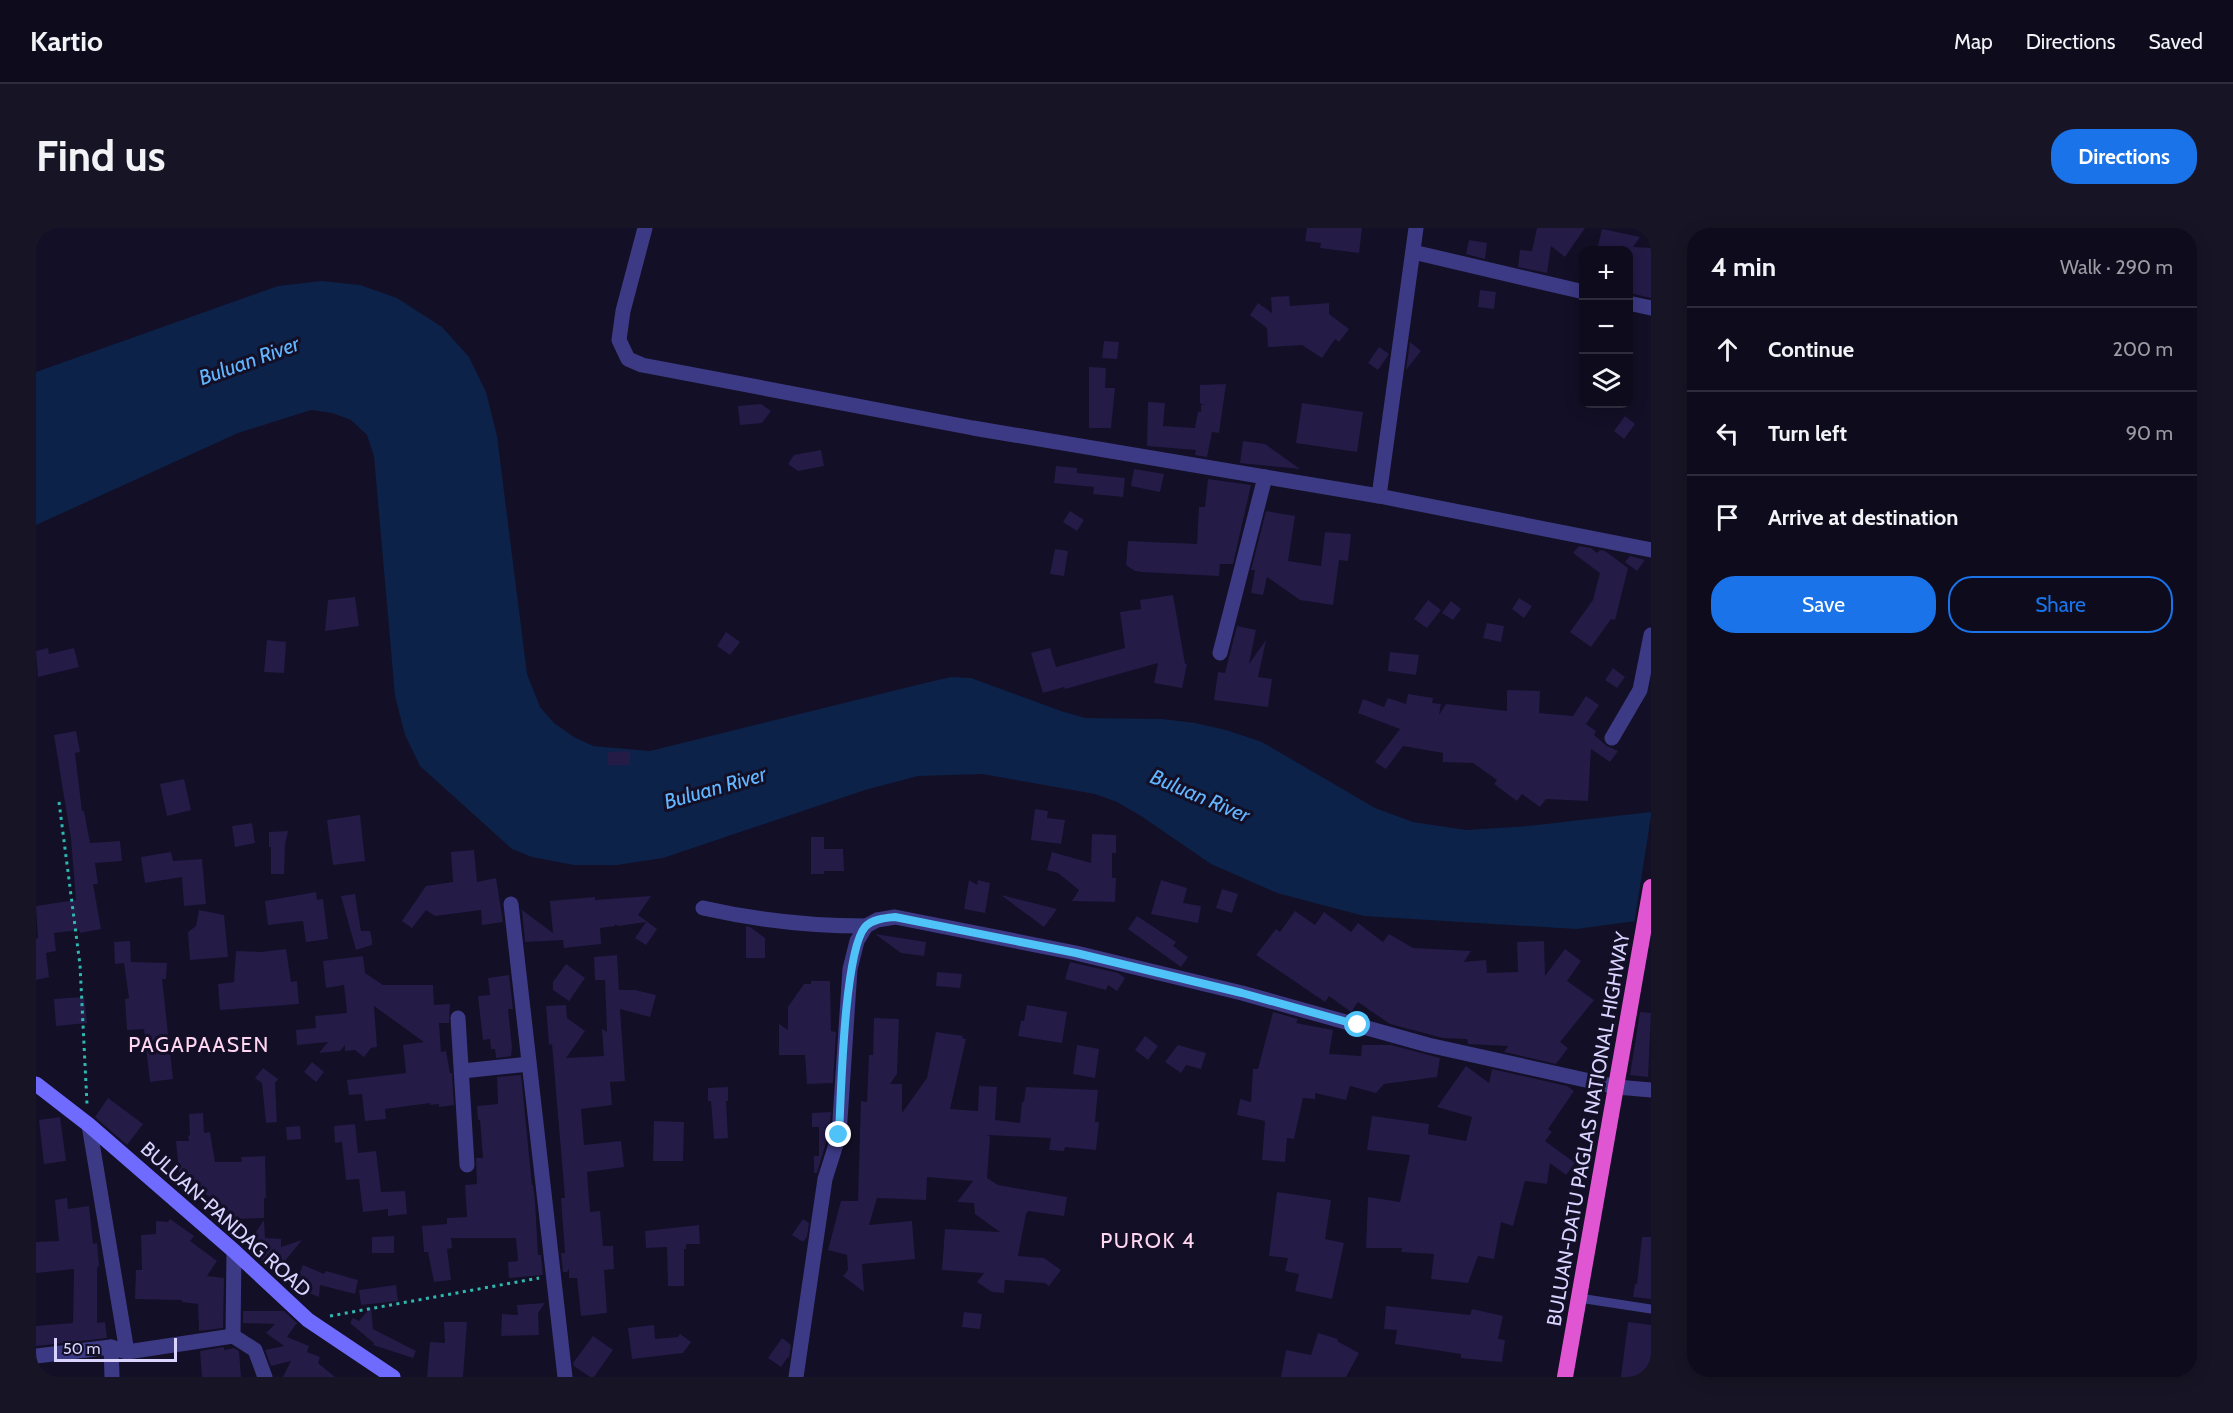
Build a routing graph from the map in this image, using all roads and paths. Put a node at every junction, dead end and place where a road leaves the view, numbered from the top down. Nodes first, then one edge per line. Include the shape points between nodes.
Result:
1 (645, 228) edge
2 (1416, 228) edge
3 (1413, 252) junction
4 (1579, 291) edge
5 (1633, 304) edge
6 (1651, 308) edge
7 (1265, 477) junction
8 (1379, 496) junction
9 (1651, 550) edge
10 (1651, 635) edge
11 (1220, 653) dead end
12 (1612, 738) dead end
13 (59, 802) dead end
14 (1651, 887) edge
15 (511, 904) dead end
16 (703, 908) dead end
17 (866, 926) junction
18 (458, 1018) dead end
19 (529, 1064) junction
20 (462, 1071) junction
21 (36, 1084) edge
22 (1617, 1087) junction
23 (1651, 1090) edge
24 (88, 1125) junction
25 (467, 1165) dead end
26 (234, 1251) junction
27 (554, 1275) junction
28 (1579, 1298) junction
29 (1651, 1309) edge
30 (308, 1320) junction
31 (233, 1336) junction
32 (111, 1347) junction
33 (127, 1352) junction
34 (36, 1356) edge
35 (112, 1377) edge
36 (266, 1377) edge
37 (393, 1377) edge
38 (565, 1377) edge
39 (796, 1377) edge
40 (1565, 1377) edge

1 - 7 street via 619,340 627,359 973,428
2 - 3 street
3 - 4 street
3 - 8 street
5 - 6 street
7 - 8 street
7 - 11 street
8 - 9 street
10 - 12 street via 1640,690
13 - 24 path via 80,964
14 - 22 highway, BULUAN-DATU PAGLAS NATIONAL HIGHWAY
15 - 19 street
16 - 17 street via 742,917
17 - 22 street via 895,917 1076,953 1242,993 1428,1045
17 - 39 street via 857,941 850,969 839,1135 825,1179
18 - 20 street
19 - 20 street
19 - 27 street
20 - 25 street
21 - 24 main road, BULUAN-PANDAG ROAD
22 - 23 street
22 - 28 highway, BULUAN-DATU PAGLAS NATIONAL HIGHWAY
24 - 26 main road, BULUAN-PANDAG ROAD
24 - 33 street
26 - 30 main road, BULUAN-PANDAG ROAD
26 - 31 street
27 - 30 path
27 - 38 street
28 - 29 lane
28 - 40 highway, BULUAN-DATU PAGLAS NATIONAL HIGHWAY
30 - 37 main road, BULUAN-PANDAG ROAD
31 - 33 street
31 - 36 street via 255,1350
32 - 33 street
32 - 34 street
32 - 35 street

